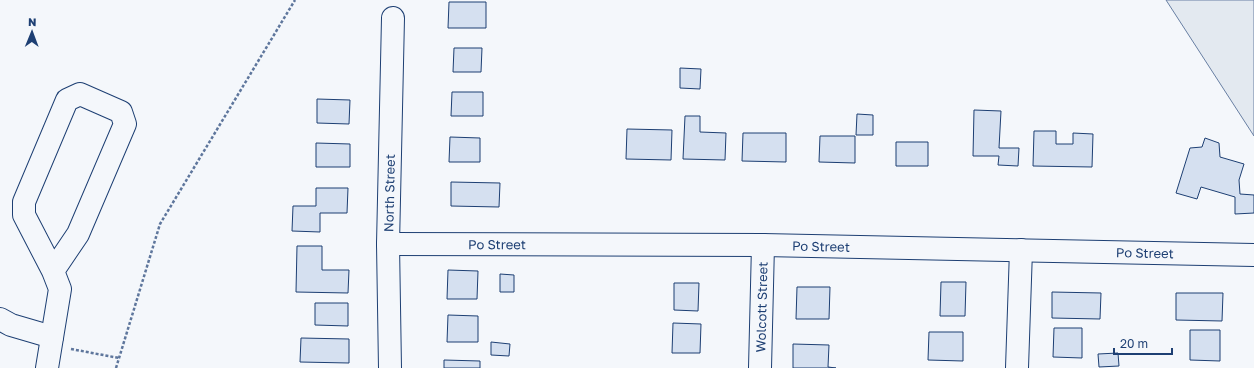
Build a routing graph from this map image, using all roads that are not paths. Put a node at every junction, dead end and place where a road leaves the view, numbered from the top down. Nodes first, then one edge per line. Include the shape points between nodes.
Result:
1 (393, 18) dead end
2 (388, 244) junction
3 (763, 245) junction
4 (1021, 250) junction
5 (1254, 255) edge
6 (53, 271) junction
7 (0, 319) edge
8 (52, 337) junction
9 (47, 368) edge
10 (390, 368) edge
11 (760, 368) edge
12 (1018, 368) edge

1 - 2 street, North Street
2 - 3 street, Po Street
2 - 10 street, North Street
3 - 4 street, Po Street
3 - 11 street, Wolcott Street
4 - 5 street, Po Street
4 - 12 street
6 - 6 street via 24,215 24,202 67,100 80,94 121,112 125,124 78,234
6 - 8 street via 60,289
7 - 8 street via 11,325
8 - 9 street

